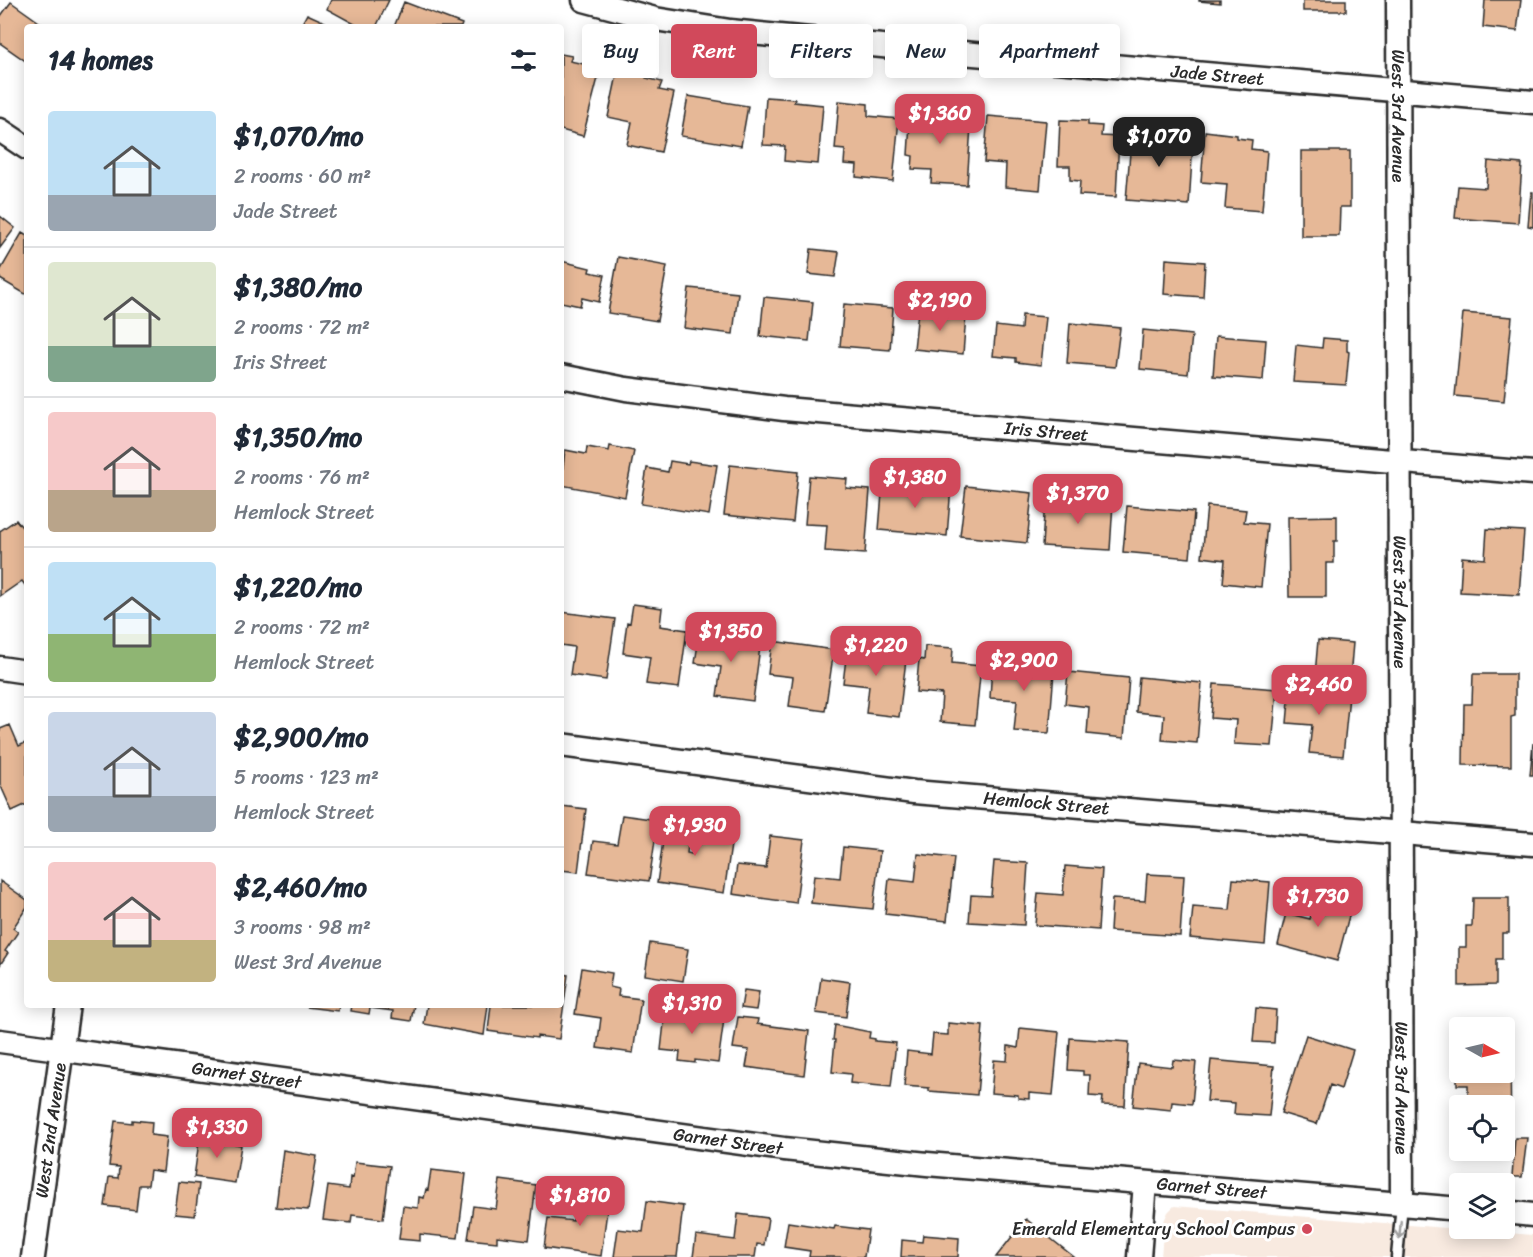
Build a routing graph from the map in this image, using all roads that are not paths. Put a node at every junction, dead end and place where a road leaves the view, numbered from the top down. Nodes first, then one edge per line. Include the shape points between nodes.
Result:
1 (584, 0) edge
2 (1398, 0) edge
3 (1398, 91) junction
4 (1533, 102) edge
5 (0, 130) edge
6 (24, 146) edge
7 (564, 377) edge
8 (1400, 462) junction
9 (1533, 473) edge
10 (0, 668) edge
11 (24, 672) edge
12 (564, 745) edge
13 (1401, 833) junction
14 (1533, 844) edge
15 (68, 1008) edge
16 (0, 1041) edge
17 (61, 1050) junction
18 (1145, 1183) junction
19 (1402, 1204) junction
20 (1449, 1208) edge
21 (1515, 1213) edge
22 (1533, 1215) edge
23 (33, 1257) edge
24 (1139, 1257) edge
25 (1397, 1257) edge

1 - 3 street, Jade Street via 655,19 730,32
2 - 3 street, West 3rd Avenue
3 - 4 street, Jade Street
3 - 8 street, West 3rd Avenue
5 - 6 street
7 - 8 street, Iris Street via 626,389 784,409
8 - 9 street, Iris Street
8 - 13 street, West 3rd Avenue
10 - 11 street
12 - 13 street, Hemlock Street via 914,792
13 - 14 street, Hemlock Street
13 - 19 street, West 3rd Avenue
15 - 17 street, West 2nd Avenue
16 - 17 street, Garnet Street
17 - 18 street, Garnet Street via 784,1149
17 - 23 street, West 2nd Avenue
18 - 19 street, Garnet Street
18 - 24 street
19 - 20 street, Garnet Street
19 -> 25 lane
21 - 22 street

